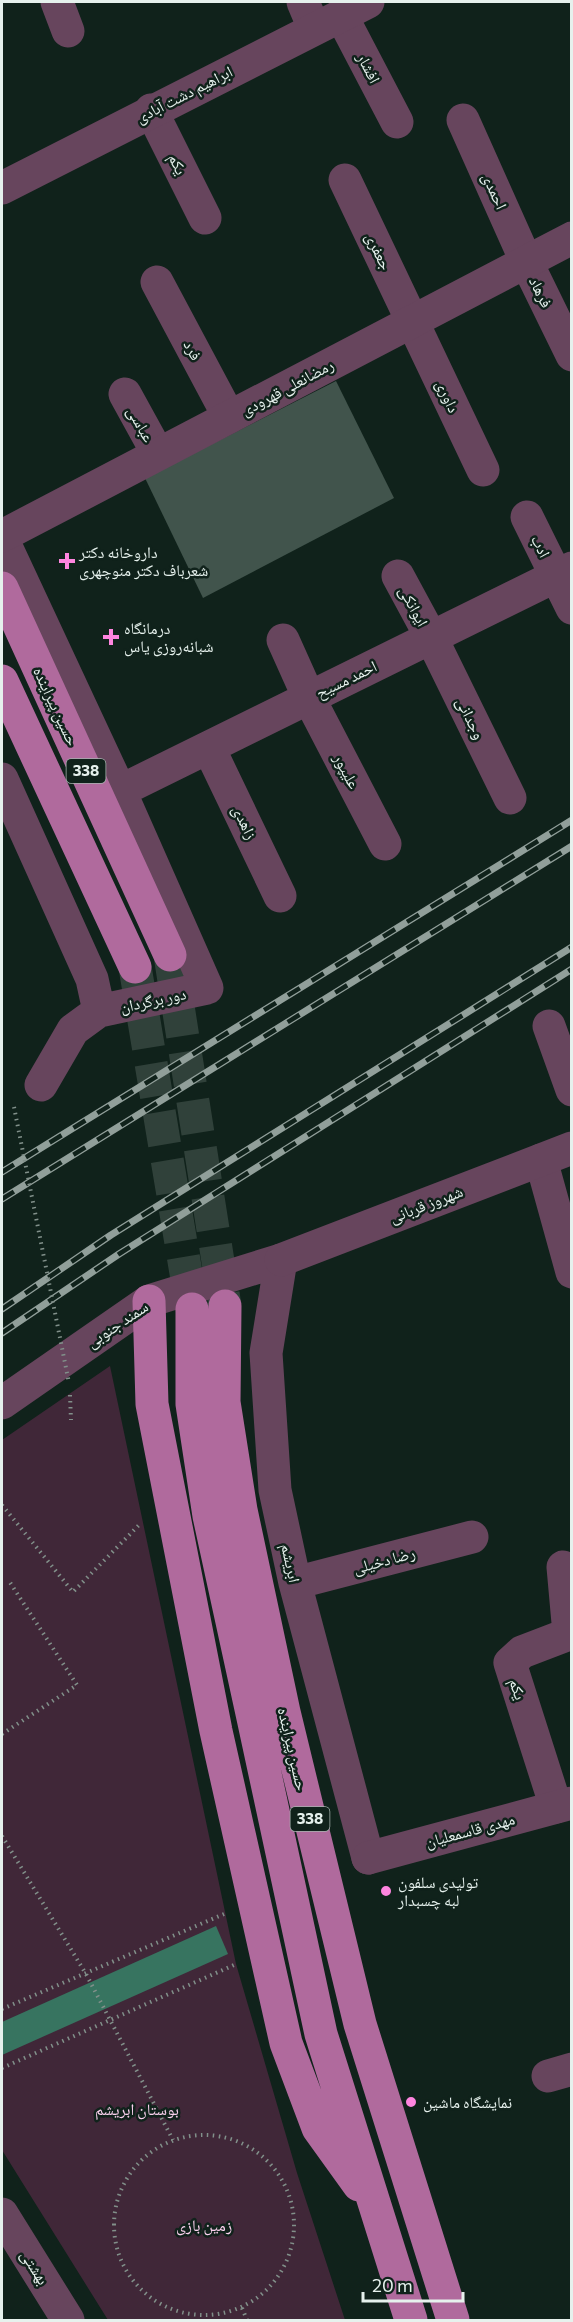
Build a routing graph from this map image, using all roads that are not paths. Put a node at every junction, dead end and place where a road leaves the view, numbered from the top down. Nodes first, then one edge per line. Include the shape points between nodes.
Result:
1 (332, 12) edge
2 (152, 110) junction
3 (463, 120) dead end
4 (397, 122) dead end
5 (345, 180) dead end
6 (2, 188) edge
7 (205, 218) dead end
8 (572, 238) edge
9 (526, 261) junction
10 (157, 282) dead end
11 (412, 321) junction
12 (572, 355) edge
13 (125, 394) dead end
14 (229, 417) junction
15 (158, 454) junction
16 (483, 470) dead end
17 (527, 517) dead end
18 (2, 537) edge
19 (564, 571) edge
20 (398, 576) dead end
21 (2, 588) edge
22 (572, 608) edge
23 (431, 637) junction
24 (283, 640) dead end
25 (2, 681) edge
26 (309, 698) junction
27 (209, 748) junction
28 (2, 779) edge
29 (120, 791) junction
30 (510, 798) dead end
31 (385, 844) dead end
32 (280, 896) dead end
33 (170, 955) tunnel mouth
34 (135, 967) tunnel mouth
35 (99, 1011) junction
36 (549, 1026) dead end
37 (41, 1085) dead end
38 (572, 1090) edge
39 (572, 1148) edge
40 (541, 1160) junction
41 (281, 1260) junction
42 (572, 1272) edge
43 (149, 1301) junction
44 (225, 1306) tunnel mouth
45 (192, 1309) tunnel mouth
46 (2, 1403) edge
47 (472, 1537) dead end
48 (563, 1567) dead end
49 (295, 1583) junction
50 (564, 1805) edge
51 (368, 1858) joint
52 (375, 2208) junction
53 (2, 2214) edge
54 (68, 2320) edge
55 (411, 2320) edge
56 (453, 2320) edge

1 - 2 street, ابراهیم دشت آبادی
1 - 4 street, افشار
2 - 6 street, ابراهیم دشت آبادی
2 - 7 street, یکم
3 - 9 street, احمدی
5 - 11 street, جعفری
8 - 9 street, رمضانعلی قهرودی
9 - 11 street, رمضانعلی قهرودی
9 - 12 street, فرهاد
10 - 14 street, فرد
11 - 14 street, رمضانعلی قهرودی
11 - 16 street, داوری
13 - 15 street, عباسی
14 - 15 street, رمضانعلی قهرودی
15 - 18 street, رمضانعلی قهرودی
17 - 19 street, ادب
18 - 29 street
19 - 22 street, ادب
19 - 23 street, احمد مسیح
20 - 23 street, ایوانکی
21 - 33 main road, حسین پیراینده / 338
23 - 26 street, احمد مسیح
23 - 30 street, وجدانی
24 - 26 street, علیپور
25 - 34 main road, 338
26 - 27 street, احمد مسیح
26 - 31 street, علیپور
27 - 29 street, احمد مسیح
27 - 32 street, زاهدی
28 - 35 street via 92,979
29 - 35 street, دور برگردان via 207,988
35 - 37 street via 73,1030
36 - 38 street
39 - 40 street, شهروز قربانی
40 - 41 street, شهروز قربانی
40 - 42 street
41 - 43 street, سمند جنوبی
41 - 49 street, ابریشم via 266,1353 275,1490
43 - 46 street, سمند جنوبی
43 - 52 main road via 152,1404 216,1731 286,2043 318,2128
44 - 56 main road, حسین پیراینده / 338 via 224,1402 241,1510 284,1712 360,2024
45 - 52 main road, حسین پیراینده / 338 via 192,1404 209,1516 321,2034
47 - 49 street, رضا دخیلی
48 - 50 street, یکم via 569,1634 522,1652 510,1663
49 - 51 street, ابریشم
50 - 51 street, مهدی قاسمعلیان
52 - 55 main road, حسین پیراینده / 338
53 - 54 street, بهشتی

